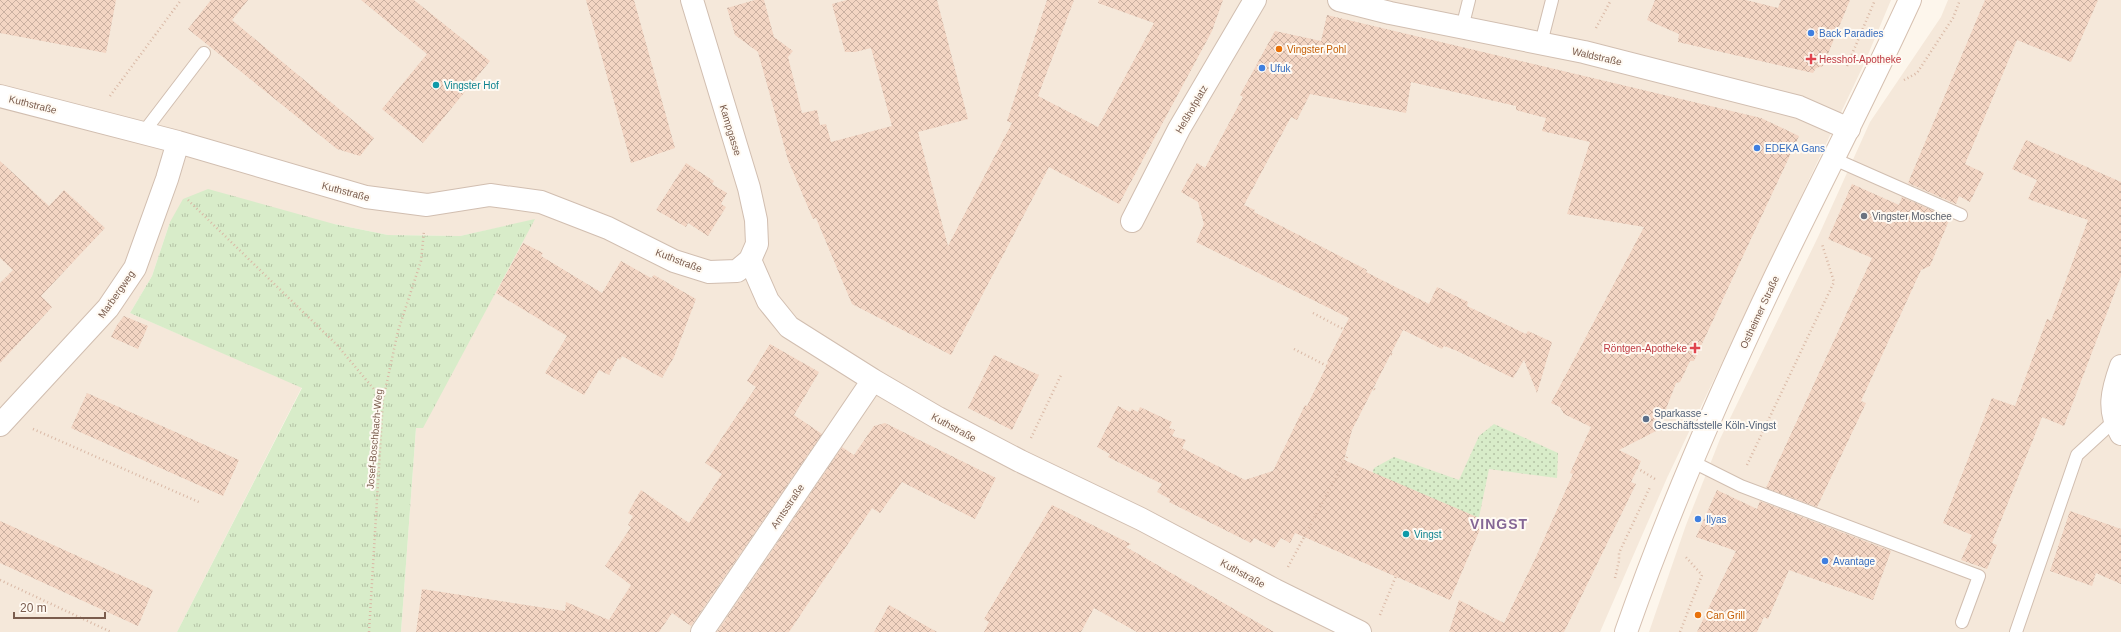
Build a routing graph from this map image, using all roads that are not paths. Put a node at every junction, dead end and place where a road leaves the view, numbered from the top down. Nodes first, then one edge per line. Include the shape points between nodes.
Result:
1 (692, 0) edge
2 (1255, 0) edge
3 (1339, 0) edge
4 (1469, 0) edge
5 (1552, 0) edge
6 (1910, 0) edge
7 (1392, 6) edge
8 (1462, 28) junction
9 (1541, 43) junction
10 (204, 53) dead end
11 (0, 96) edge
12 (1849, 129) junction
13 (143, 133) junction
14 (178, 142) junction
15 (1834, 159) junction
16 (1961, 215) dead end
17 (1132, 221) dead end
18 (750, 260) junction
19 (2121, 366) edge
20 (873, 380) junction
21 (3, 421) edge
22 (2118, 427) edge
23 (1691, 461) junction
24 (1962, 622) dead end
25 (702, 632) edge
26 (1360, 632) edge
27 (1626, 632) edge
28 (2016, 632) edge

1 - 18 street, Kampgasse via 749,188 756,220 757,244
2 - 17 street, Heßhofplatz via 1178,129
3 - 7 street, Waldstraße
4 - 8 lane
5 - 9 lane
6 - 12 street, Ostheimer Straße
7 - 8 street, Waldstraße
8 - 9 street, Waldstraße
9 - 12 street, Waldstraße via 1799,107
10 - 13 lane
11 - 13 street, Kuthstraße
12 - 15 street, Ostheimer Straße
13 - 14 street, Kuthstraße
14 - 18 street, Kuthstraße via 366,197 427,204 490,195 541,202 608,228 674,261 709,272 737,271
14 - 21 street, Marbergweg via 135,268 108,308
15 - 16 lane
15 - 23 street, Ostheimer Straße via 1777,274
18 - 20 street, Kuthstraße via 768,301 789,327
19 - 22 street via 2112,389 2110,404
20 - 25 street, Amtsstraße
20 - 26 street, Kuthstraße via 1020,461 1141,519
22 - 28 lane via 2077,456
23 - 24 lane via 1741,486 1979,576
23 - 27 street, Ostheimer Straße via 1658,542

